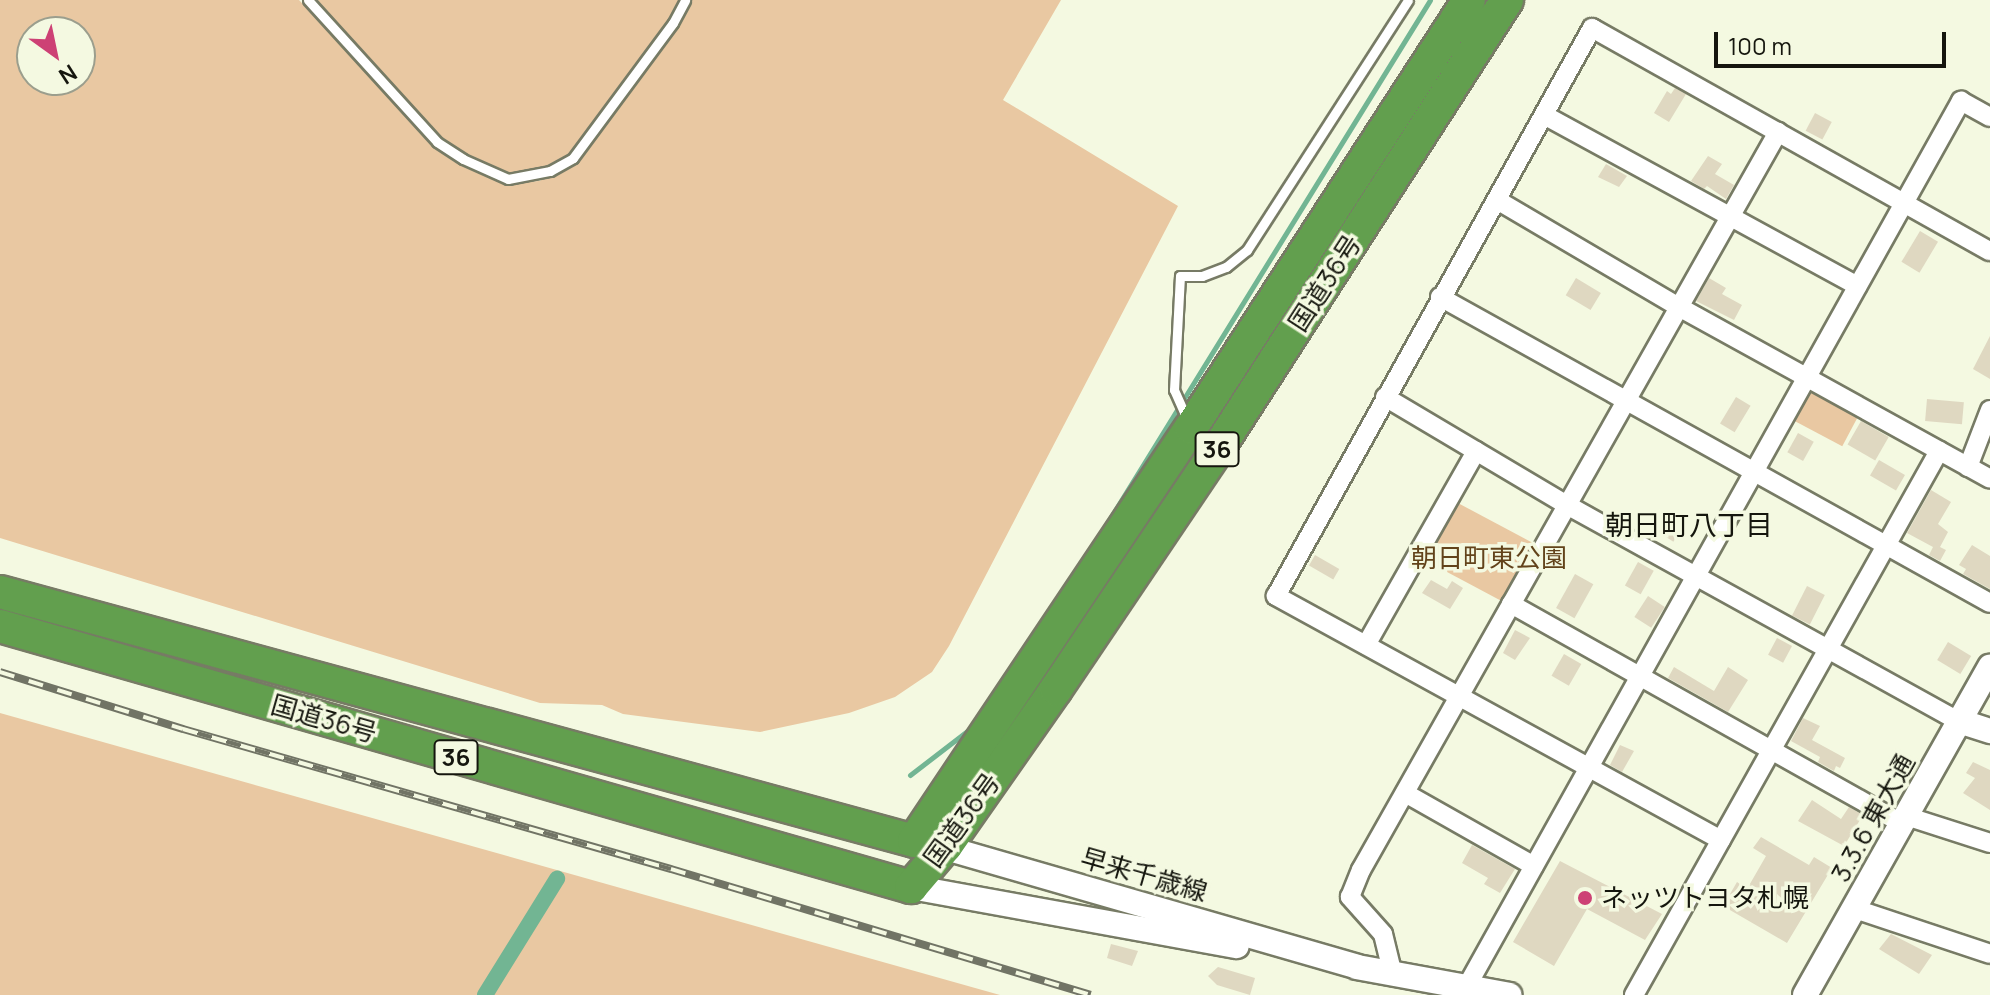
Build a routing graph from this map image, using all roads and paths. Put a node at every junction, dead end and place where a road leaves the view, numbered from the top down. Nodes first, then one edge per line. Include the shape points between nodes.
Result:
1 (308, 0) edge
2 (685, 0) edge
3 (1408, 0) edge
4 (1469, 0) edge
5 (1507, 0) edge
6 (1544, 115) junction
7 (1990, 117) edge
8 (1778, 132) junction
9 (1497, 200) junction
10 (1905, 201) junction
11 (1730, 217) junction
12 (1990, 251) edge
13 (1857, 286) junction
14 (1440, 297) junction
15 (1679, 307) junction
16 (1806, 378) junction
17 (1385, 397) junction
18 (1626, 400) junction
19 (1990, 410) edge
20 (1205, 437) junction
21 (1476, 451) junction
22 (1939, 451) junction
23 (1968, 467) junction
24 (1753, 473) junction
25 (1990, 479) edge
26 (1567, 505) junction
27 (1885, 547) junction
28 (1696, 576) junction
29 (0, 592) edge
30 (1990, 603) edge
31 (1511, 604) junction
32 (0, 626) edge
33 (1366, 645) junction
34 (1828, 649) junction
35 (1990, 667) edge
36 (1639, 678) junction
37 (1459, 696) junction
38 (1959, 721) junction
39 (1990, 731) edge
40 (1772, 750) junction
41 (1589, 768) junction
42 (1405, 793) junction
43 (1904, 819) junction
44 (1721, 840) junction
45 (914, 841) junction
46 (1990, 843) edge
47 (946, 846) junction
48 (1534, 866) junction
49 (911, 887) junction
50 (1855, 909) junction
51 (1990, 954) edge
52 (1357, 967) junction
53 (1393, 975) junction
54 (1467, 986) junction
55 (1509, 995) edge
56 (1634, 995) edge
57 (1805, 995) edge

1 - 2 lane via 437,142 508,179 550,171 573,158
3 - 20 lane via 1247,250 1226,267 1202,276 1180,276 1174,390
4 - 20 highway, 国道36号 / 36
5 - 20 highway, 国道36号 / 36
6 - 8 street via 1592,28
6 - 9 street
6 - 11 street
7 - 10 street via 1961,101
8 - 10 street
8 - 11 street
9 - 14 street
9 - 15 street
10 - 12 street
10 - 13 street
11 - 13 street
11 - 15 street
13 - 16 street
14 - 17 street
14 - 18 street
15 - 16 street
15 - 18 street
16 - 22 street
16 - 24 street
17 - 21 street
17 - 33 street via 1276,596
18 - 24 street
18 - 26 street
19 - 23 street
20 - 45 highway, 国道36号 / 36
20 - 47 highway, 国道36号 / 36
21 - 26 street
21 - 33 street
22 - 23 street
22 - 27 street
23 - 25 street
24 - 27 street
24 - 28 street
26 - 28 street
26 - 31 street
27 - 30 street
27 - 34 street
28 - 34 street
28 - 36 street
29 - 45 highway, 国道36号 / 36
31 - 36 street
31 - 37 street
32 - 49 highway, 国道36号 / 36
33 - 37 street
34 - 38 street
34 - 40 street
35 - 38 main road, 3.3.6 東大通
36 - 40 street
36 - 41 street
37 - 41 street
37 - 42 street
38 - 39 main road
38 - 43 main road, 3.3.6 東大通
40 - 43 street
40 - 44 street
41 - 44 street
41 - 48 street
42 - 48 street
42 - 53 street via 1350,897 1383,934
43 - 46 street
43 - 50 main road, 3.3.6 東大通
44 - 56 street
45 - 47 main road, 早来千歳線
45 - 49 highway
47 - 49 highway, 国道36号 / 36
47 - 52 main road, 早来千歳線
48 - 54 street
49 - 52 main road, 早来千歳線
50 - 51 street
50 - 57 main road, 3.3.6 東大通
52 - 53 main road, 早来千歳線
53 - 54 main road, 早来千歳線
54 - 55 main road, 早来千歳線

